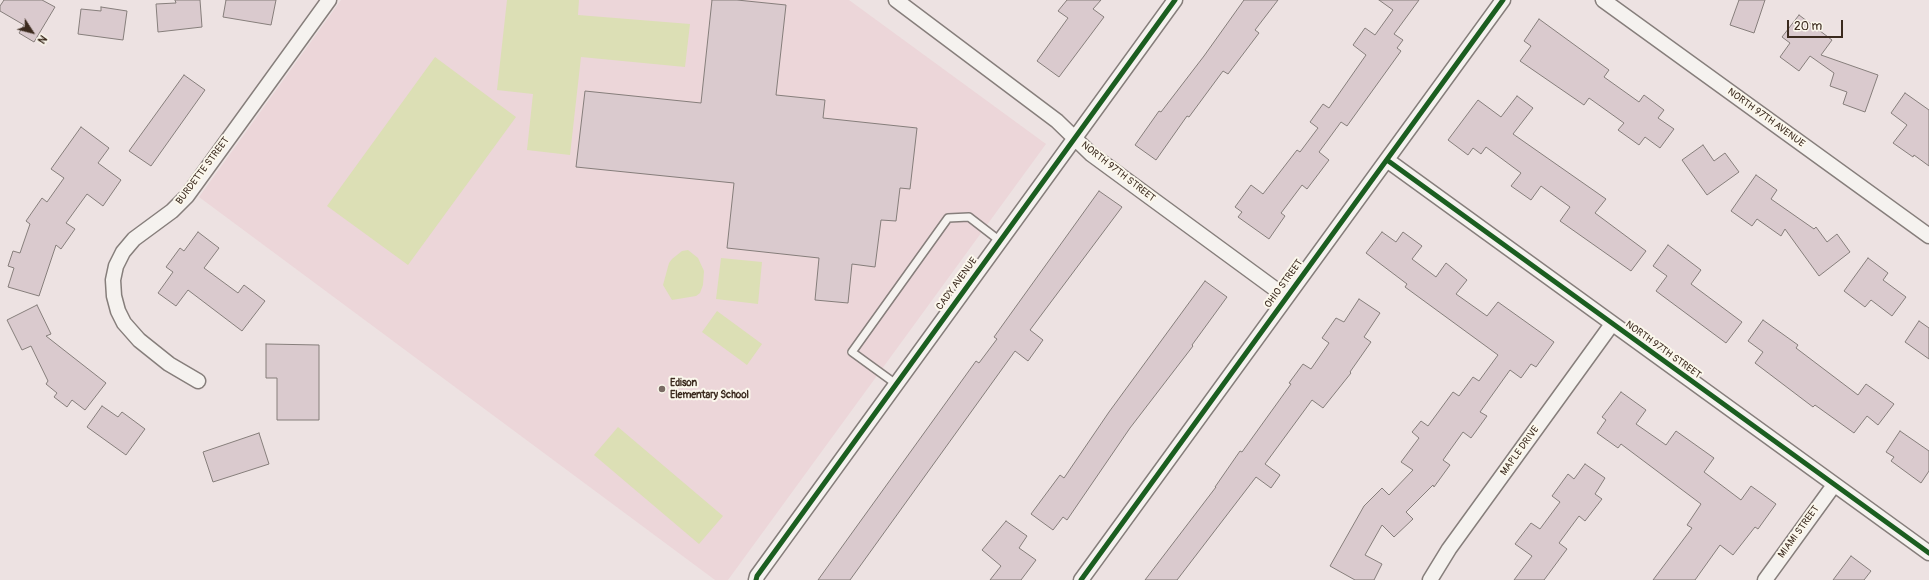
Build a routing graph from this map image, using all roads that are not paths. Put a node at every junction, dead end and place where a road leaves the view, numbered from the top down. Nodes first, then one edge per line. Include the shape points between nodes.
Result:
1 (329, 0) edge
2 (896, 0) edge
3 (1175, 0) edge
4 (1503, 0) edge
5 (1602, 0) edge
6 (1074, 138) junction
7 (1387, 160) junction
8 (1929, 236) edge
9 (1000, 241) junction
10 (1286, 298) junction
11 (1612, 324) junction
12 (198, 381) dead end
13 (896, 384) junction
14 (1834, 485) junction
15 (1929, 553) edge
16 (756, 580) edge
17 (1082, 580) edge
18 (1430, 580) edge
19 (1765, 580) edge

1 - 12 street, BURDETTE STREET via 187,196 172,211 134,239 116,266 113,280 114,296 124,323 139,340 169,364
2 - 6 street, NORTH 97TH STREET via 1057,121
3 - 6 street, CADY AVENUE
4 - 7 street, OHIO STREET
5 - 8 street, NORTH 97TH AVENUE
6 - 9 street, CADY AVENUE
6 - 10 street, NORTH 97TH STREET via 1091,154
7 - 10 street, OHIO STREET
7 - 11 street, NORTH 97TH STREET
9 - 13 street, CADY AVENUE
9 - 13 lane via 968,217 948,218 852,352
10 - 17 street, OHIO STREET
11 - 14 street, NORTH 97TH STREET
11 - 18 street, MAPLE DRIVE via 1449,549
13 - 16 street, CADY AVENUE
14 - 15 street, NORTH 97TH STREET
14 - 19 street, MIAMI STREET

